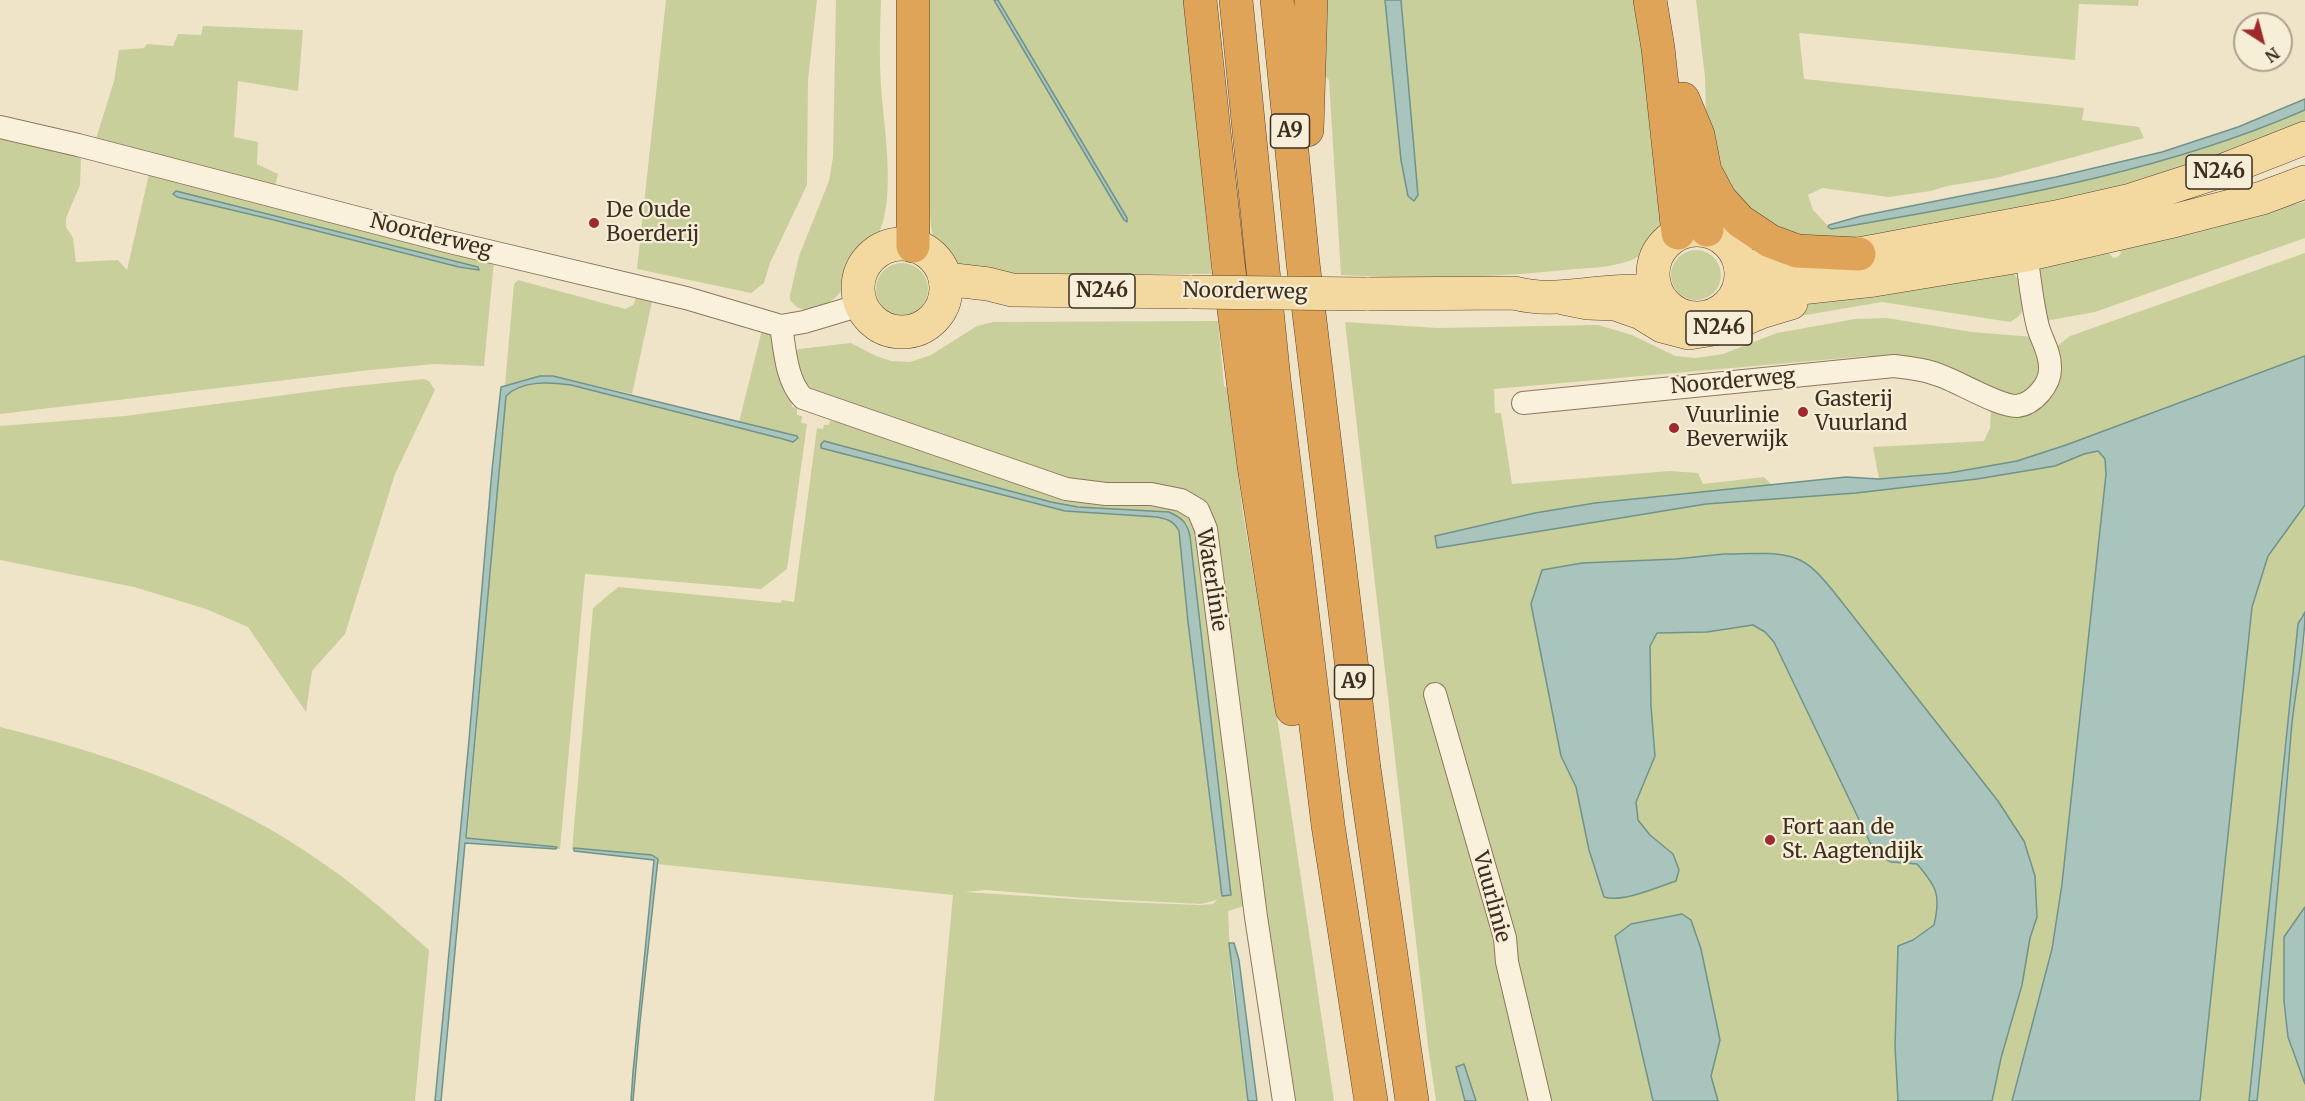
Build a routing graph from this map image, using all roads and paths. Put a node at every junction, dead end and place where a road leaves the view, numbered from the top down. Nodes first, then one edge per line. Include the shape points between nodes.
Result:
1 (894, 0) edge
2 (913, 0) edge
3 (1200, 0) edge
4 (1236, 0) edge
5 (1277, 0) edge
6 (1311, 0) edge
7 (1650, 0) edge
8 (1670, 0) edge
9 (1683, 99) junction
10 (0, 127) edge
11 (2305, 138) edge
12 (2305, 182) edge
13 (1693, 232) junction
14 (902, 246) junction
15 (2026, 255) junction
16 (1303, 262) junction
17 (1867, 267) junction
18 (1654, 279) junction
19 (1739, 280) junction
20 (945, 291) junction
21 (1514, 293) junction
22 (1563, 298) junction
23 (861, 304) junction
24 (781, 326) junction
25 (1523, 403) dead end
26 (1435, 694) dead end
27 (1328, 825) junction
28 (1284, 1101) edge
29 (1371, 1101) edge
30 (1412, 1101) edge
31 (1540, 1101) edge

1 - 14 highway
2 - 14 highway
3 - 27 highway, A9 via 1228,263 1267,553 1297,736
4 - 27 highway, A9 via 1274,380
5 - 16 highway, A9
6 - 16 highway, A9
7 - 13 highway
8 - 9 highway
9 - 13 highway via 1698,199
9 - 17 highway via 1698,135 1705,171 1720,199 1740,221 1770,241 1797,251
10 - 24 street, Noorderweg via 686,298
11 - 17 main road, Noorderweg / N246 via 2131,200
12 - 15 main road, Noorderweg / N246 via 2179,220
13 - 18 main road via 1666,242 1657,253
13 - 19 main road via 1719,235 1730,243 1737,254
14 - 20 main road via 928,253 939,264
14 - 23 main road via 878,252 867,262 860,275
15 - 17 main road, Noorderweg / N246
15 - 25 street, Noorderweg via 2038,328 2046,343 2050,368 2047,382 2036,398 2016,406 1943,376 1894,366
16 - 30 highway, A9 via 1364,768
17 - 19 main road, Noorderweg / N246 via 1804,267
17 - 22 main road, Noorderweg / N246 via 1725,327 1689,333 1662,326 1615,304
18 - 19 main road, N246 via 1663,302 1674,312 1701,318 1727,307
18 - 21 main road, Noorderweg / N246 via 1616,275 1540,285
18 - 22 main road, Noorderweg / N246 via 1612,292
20 - 21 main road, Noorderweg / N246, bridge via 989,298 1012,290
20 - 23 main road via 936,316 911,332 881,327 869,318
21 - 22 main road, Noorderweg / N246
23 - 24 street, Noorderweg
24 - 28 street, Waterlinie via 795,391 803,398 1066,489 1151,494 1182,500 1198,510 1206,529
26 - 31 street, Vuurlinie via 1505,938 1507,962
27 - 29 highway, A9

